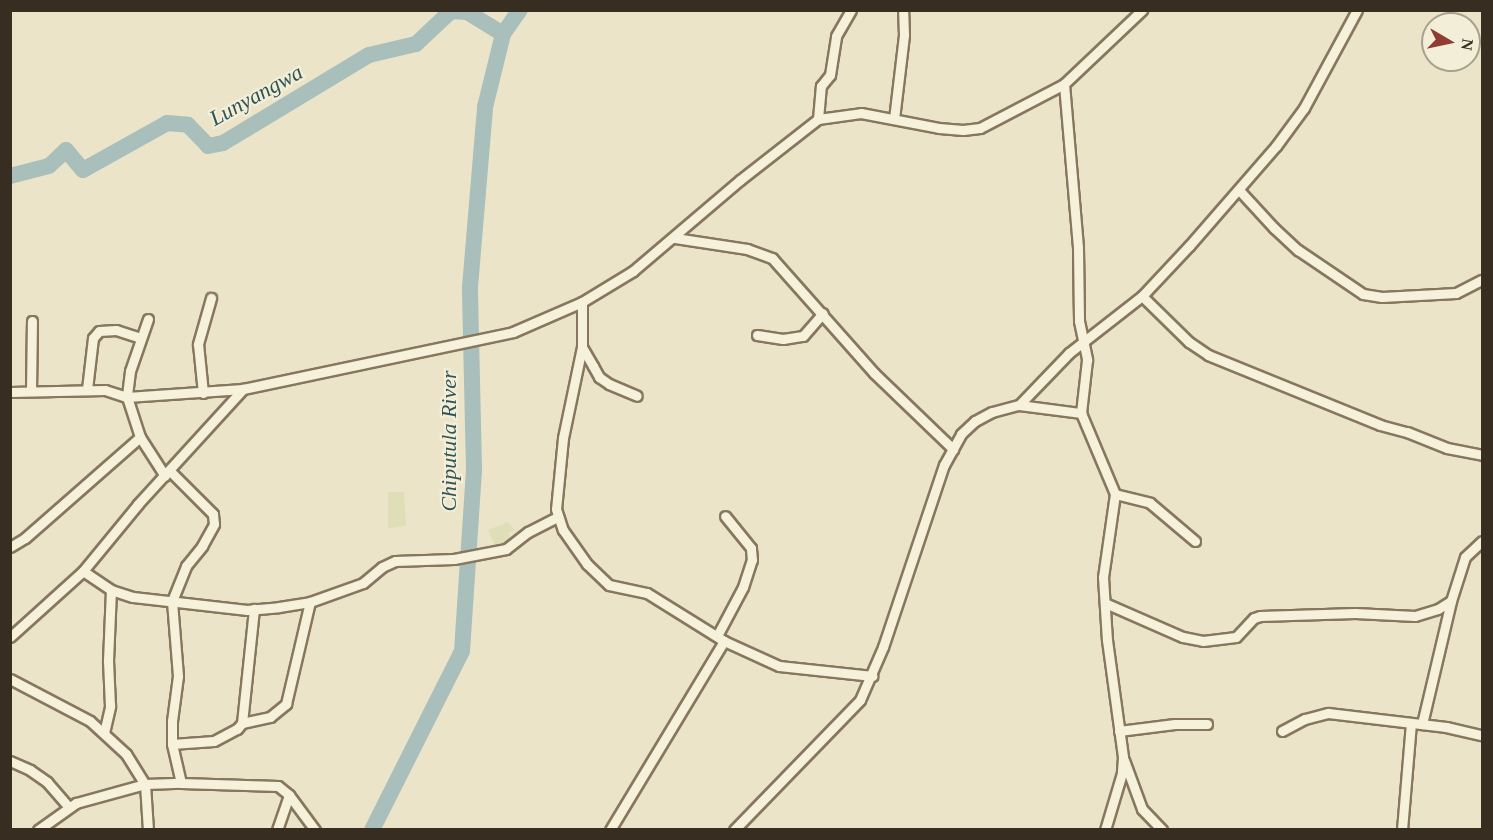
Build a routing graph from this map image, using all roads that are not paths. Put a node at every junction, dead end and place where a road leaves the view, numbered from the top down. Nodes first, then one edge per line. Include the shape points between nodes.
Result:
1 (851, 10) edge
2 (903, 10) edge
3 (1142, 10) edge
4 (1357, 10) edge
5 (1064, 84) junction
6 (818, 119) junction
7 (894, 119) junction
8 (1239, 190) junction
9 (675, 238) junction
10 (1482, 280) edge
11 (1142, 296) junction
12 (211, 298) dead end
13 (582, 303) junction
14 (823, 313) junction
15 (148, 319) dead end
16 (32, 321) dead end
17 (757, 335) dead end
18 (141, 338) junction
19 (1082, 342) junction
20 (582, 347) junction
21 (243, 388) junction
22 (87, 389) junction
23 (31, 391) junction
24 (10, 392) edge
25 (203, 393) junction
26 (637, 396) dead end
27 (127, 397) junction
28 (1019, 405) junction
29 (1082, 413) junction
30 (140, 436) junction
31 (953, 449) junction
32 (1482, 455) edge
33 (168, 473) junction
34 (1115, 494) junction
35 (725, 516) dead end
36 (558, 517) junction
37 (1195, 541) dead end
38 (1482, 541) edge
39 (10, 547) edge
40 (83, 571) junction
41 (111, 590) junction
42 (172, 601) junction
43 (1451, 601) junction
44 (310, 602) junction
45 (1105, 603) junction
46 (254, 609) junction
47 (10, 637) edge
48 (720, 639) junction
49 (872, 676) junction
50 (10, 679) edge
51 (242, 723) junction
52 (1411, 723) junction
53 (1207, 724) dead end
54 (1422, 724) junction
55 (1119, 731) junction
56 (1282, 731) dead end
57 (104, 733) junction
58 (1482, 735) edge
59 (172, 744) junction
60 (1123, 758) junction
61 (10, 761) edge
62 (181, 783) junction
63 (145, 784) junction
64 (289, 795) junction
65 (69, 807) junction
66 (38, 830) edge
67 (148, 830) edge
68 (277, 830) edge
69 (315, 830) edge
70 (610, 830) edge
71 (734, 830) edge
72 (1105, 830) edge
73 (1162, 830) edge
74 (1402, 830) edge

1 - 6 street via 836,36 831,75 821,86
2 - 7 street via 904,35
3 - 5 street
4 - 8 street via 1304,108
5 - 7 street via 980,128 963,130
5 - 19 street
6 - 7 street via 861,112
6 - 9 street via 740,180
8 - 10 street via 1298,250 1363,294 1382,297 1456,292
8 - 11 street
9 - 13 street
9 - 14 street via 747,249 772,258
11 - 19 street
11 - 32 street via 1208,355 1380,425 1447,448
12 - 25 street via 198,344
13 - 20 street
13 - 21 street via 513,332
14 - 17 street via 803,336 783,339
14 - 31 street via 874,373
15 - 18 street
16 - 23 street
18 - 22 street via 116,330 99,331 93,338
18 - 27 street via 130,371
19 - 28 street
19 - 29 street via 1087,360
20 - 26 street via 599,377
20 - 36 street via 561,458
21 - 25 street
21 - 33 street
22 - 23 street
22 - 27 street
23 - 24 street
25 - 27 street
27 - 30 street
28 - 29 street
28 - 31 street via 975,421
29 - 34 street
30 - 33 street
30 - 39 street
31 - 49 street
33 - 40 street
33 - 42 street via 213,514 214,524 186,566
34 - 37 street via 1150,503
34 - 45 street via 1103,577
35 - 48 street via 751,548 752,560
36 - 44 street via 506,549 454,559 395,561 363,583
36 - 48 street via 587,564 609,585 647,593
38 - 43 street via 1466,557
40 - 41 street
40 - 47 street
41 - 42 street
41 - 57 street via 110,706
42 - 46 street
42 - 59 street via 178,676
43 - 45 street via 1415,616 1260,616 1236,637 1203,641 1183,637
43 - 54 street
44 - 46 street
44 - 51 street via 286,704 270,717
45 - 55 street
46 - 51 street
48 - 49 street via 779,666
48 - 70 street
49 - 71 street via 847,716
50 - 57 street via 90,721
51 - 59 street via 214,741
52 - 54 street
52 - 56 street via 1328,713 1305,718
52 - 74 street
53 - 55 street
54 - 58 street
55 - 60 street
57 - 63 street via 126,754
59 - 62 street
60 - 72 street
60 - 73 street via 1142,809
61 - 65 street via 47,782
62 - 63 street
62 - 64 street via 278,786
63 - 65 street
63 - 67 street
64 - 68 street
64 - 69 street
65 - 66 street

